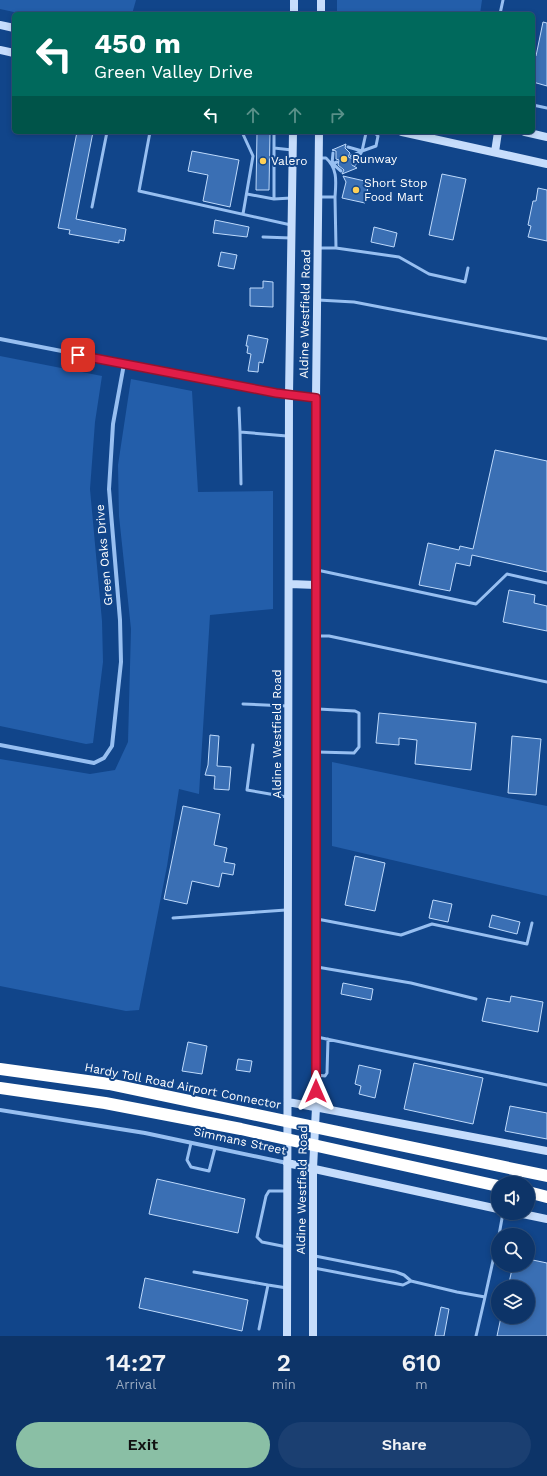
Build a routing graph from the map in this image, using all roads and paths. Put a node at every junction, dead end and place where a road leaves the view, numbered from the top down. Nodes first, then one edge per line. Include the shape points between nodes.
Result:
1 (294, 0) edge
2 (321, 0) edge
3 (503, 0) edge
4 (294, 12) edge
5 (321, 12) edge
6 (500, 12) edge
7 (0, 25) edge
8 (12, 28) edge
9 (0, 50) edge
10 (12, 53) edge
11 (535, 105) edge
12 (547, 108) edge
13 (107, 134) edge
14 (150, 134) edge
15 (243, 134) edge
16 (274, 134) edge
17 (293, 134) edge
18 (319, 134) edge
19 (366, 134) edge
20 (376, 134) edge
21 (411, 134) edge
22 (498, 134) edge
23 (534, 134) edge
24 (547, 137) edge
25 (348, 147) dead end
26 (274, 148) junction
27 (293, 150) junction
28 (362, 151) junction
29 (495, 152) junction
30 (333, 154) dead end
31 (351, 156) dead end
32 (319, 158) junction
33 (337, 162) dead end
34 (332, 164) junction
35 (355, 164) dead end
36 (547, 164) edge
37 (341, 171) dead end
38 (247, 194) junction
39 (318, 197) junction
40 (336, 197) junction
41 (293, 198) junction
42 (274, 199) junction
43 (92, 207) dead end
44 (243, 214) junction
45 (293, 225) junction
46 (263, 237) dead end
47 (292, 238) junction
48 (318, 248) junction
49 (336, 248) junction
50 (468, 268) dead end
51 (317, 300) junction
52 (0, 339) edge
53 (547, 339) edge
54 (124, 364) junction
55 (289, 395) junction
56 (316, 398) junction
57 (239, 408) dead end
58 (240, 432) junction
59 (289, 436) junction
60 (241, 484) dead end
61 (316, 570) junction
62 (547, 583) edge
63 (290, 584) junction
64 (316, 585) junction
65 (315, 636) junction
66 (547, 682) edge
67 (243, 704) dead end
68 (289, 706) junction
69 (315, 709) junction
70 (0, 745) edge
71 (253, 745) dead end
72 (315, 752) junction
73 (288, 798) junction
74 (288, 910) junction
75 (173, 918) dead end
76 (315, 919) junction
77 (532, 922) dead end
78 (315, 967) junction
79 (476, 999) dead end
80 (316, 1036) junction
81 (328, 1039) junction
82 (0, 1069) edge
83 (316, 1075) junction
84 (547, 1085) edge
85 (0, 1088) edge
86 (288, 1102) junction
87 (316, 1107) junction
88 (0, 1110) edge
89 (191, 1143) junction
90 (214, 1148) junction
91 (547, 1151) edge
92 (287, 1163) junction
93 (313, 1169) junction
94 (547, 1176) edge
95 (491, 1184) edge
96 (287, 1191) junction
97 (535, 1194) edge
98 (547, 1197) edge
99 (491, 1207) edge
100 (535, 1217) edge
101 (547, 1219) edge
102 (287, 1246) junction
103 (313, 1255) junction
104 (313, 1268) junction
105 (491, 1269) edge
106 (194, 1272) dead end
107 (411, 1281) junction
108 (268, 1286) junction
109 (286, 1288) junction
110 (485, 1297) junction
111 (259, 1329) dead end
112 (287, 1336) edge
113 (313, 1336) edge
114 (476, 1336) edge

1 - 4 main road
2 - 5 main road
3 - 6 lane
7 - 8 main road
9 - 10 main road
11 - 12 lane
13 - 43 lane
14 - 44 lane via 139,191
15 - 38 lane via 253,156
16 - 26 lane
17 - 27 main road, Aldine Westfield Road
18 - 32 main road, Aldine Westfield Road
19 - 28 lane
20 - 28 lane via 376,146
21 - 29 main road
22 - 29 main road
23 - 24 main road
25 - 28 lane
26 - 27 lane
26 - 42 lane
27 - 41 main road, Aldine Westfield Road
28 - 31 lane
28 - 35 lane
29 - 36 main road
30 - 34 lane
32 - 34 lane via 326,158
32 - 39 main road, Aldine Westfield Road
33 - 34 lane
34 - 37 lane
34 - 40 lane via 336,175
38 - 42 lane
38 - 44 lane
39 - 40 lane
39 - 48 main road, Aldine Westfield Road
40 - 49 lane
41 - 42 lane
41 - 45 main road, Aldine Westfield Road
44 - 45 lane
45 - 47 main road, Aldine Westfield Road
46 - 47 lane
47 - 55 main road, Aldine Westfield Road
48 - 49 lane
48 - 51 main road, Aldine Westfield Road
49 - 50 lane via 399,257 429,274 465,282
51 - 53 lane via 354,302
51 - 56 main road, Aldine Westfield Road
52 - 54 street
54 - 55 street
54 - 70 street, Green Oaks Drive via 113,424 109,475 122,662 112,746 104,758 94,763
55 - 56 street
55 - 59 main road, Aldine Westfield Road
56 - 61 main road, Aldine Westfield Road
57 - 58 lane
58 - 59 lane
58 - 60 lane
59 - 63 main road, Aldine Westfield Road
61 - 62 lane via 476,604 507,574
61 - 64 main road, Aldine Westfield Road
63 - 64 main road
63 - 68 main road, Aldine Westfield Road
64 - 65 main road, Aldine Westfield Road
65 - 66 lane via 329,636
65 - 69 main road, Aldine Westfield Road
67 - 68 lane
68 - 73 main road, Aldine Westfield Road
69 - 72 main road, Aldine Westfield Road
69 - 72 lane via 355,711 359,714 359,747 354,753
71 - 73 lane via 247,790
72 - 76 main road, Aldine Westfield Road
73 - 74 main road, Aldine Westfield Road
74 - 75 lane
74 - 86 main road, Aldine Westfield Road
76 - 77 lane via 401,935 432,924 528,944
76 - 78 main road, Aldine Westfield Road
78 - 79 lane via 411,983
78 - 80 main road, Aldine Westfield Road
80 - 81 lane
80 - 83 main road, Aldine Westfield Road
81 - 83 lane via 327,1073 325,1076
81 - 84 lane
82 - 94 highway, Hardy Toll Road Airport Connector via 109,1084
83 - 87 main road, Aldine Westfield Road
85 - 95 highway via 105,1103 241,1129
86 - 87 main road
86 - 92 main road, Aldine Westfield Road
87 - 91 main road
87 - 93 main road, Aldine Westfield Road
88 - 89 street, Simmans Street via 94,1124
89 - 90 street, Simmans Street
89 - 90 lane via 187,1160 191,1167 209,1171
90 - 92 street, Simmans Street
92 - 93 main road, Simmans Street
92 - 96 main road, Aldine Westfield Road
93 - 99 main road, Simmans Street
93 - 103 main road, Aldine Westfield Road
96 - 102 main road, Aldine Westfield Road
96 - 102 lane via 269,1191 257,1237 262,1242
97 - 98 highway
100 - 101 main road
102 - 109 main road, Aldine Westfield Road
103 - 104 main road, Aldine Westfield Road
103 - 107 lane via 396,1272
104 - 107 lane via 403,1285
104 - 113 main road, Aldine Westfield Road
105 - 110 lane
106 - 108 lane
107 - 110 lane
108 - 109 lane
108 - 111 lane
109 - 112 main road, Aldine Westfield Road
110 - 114 lane

